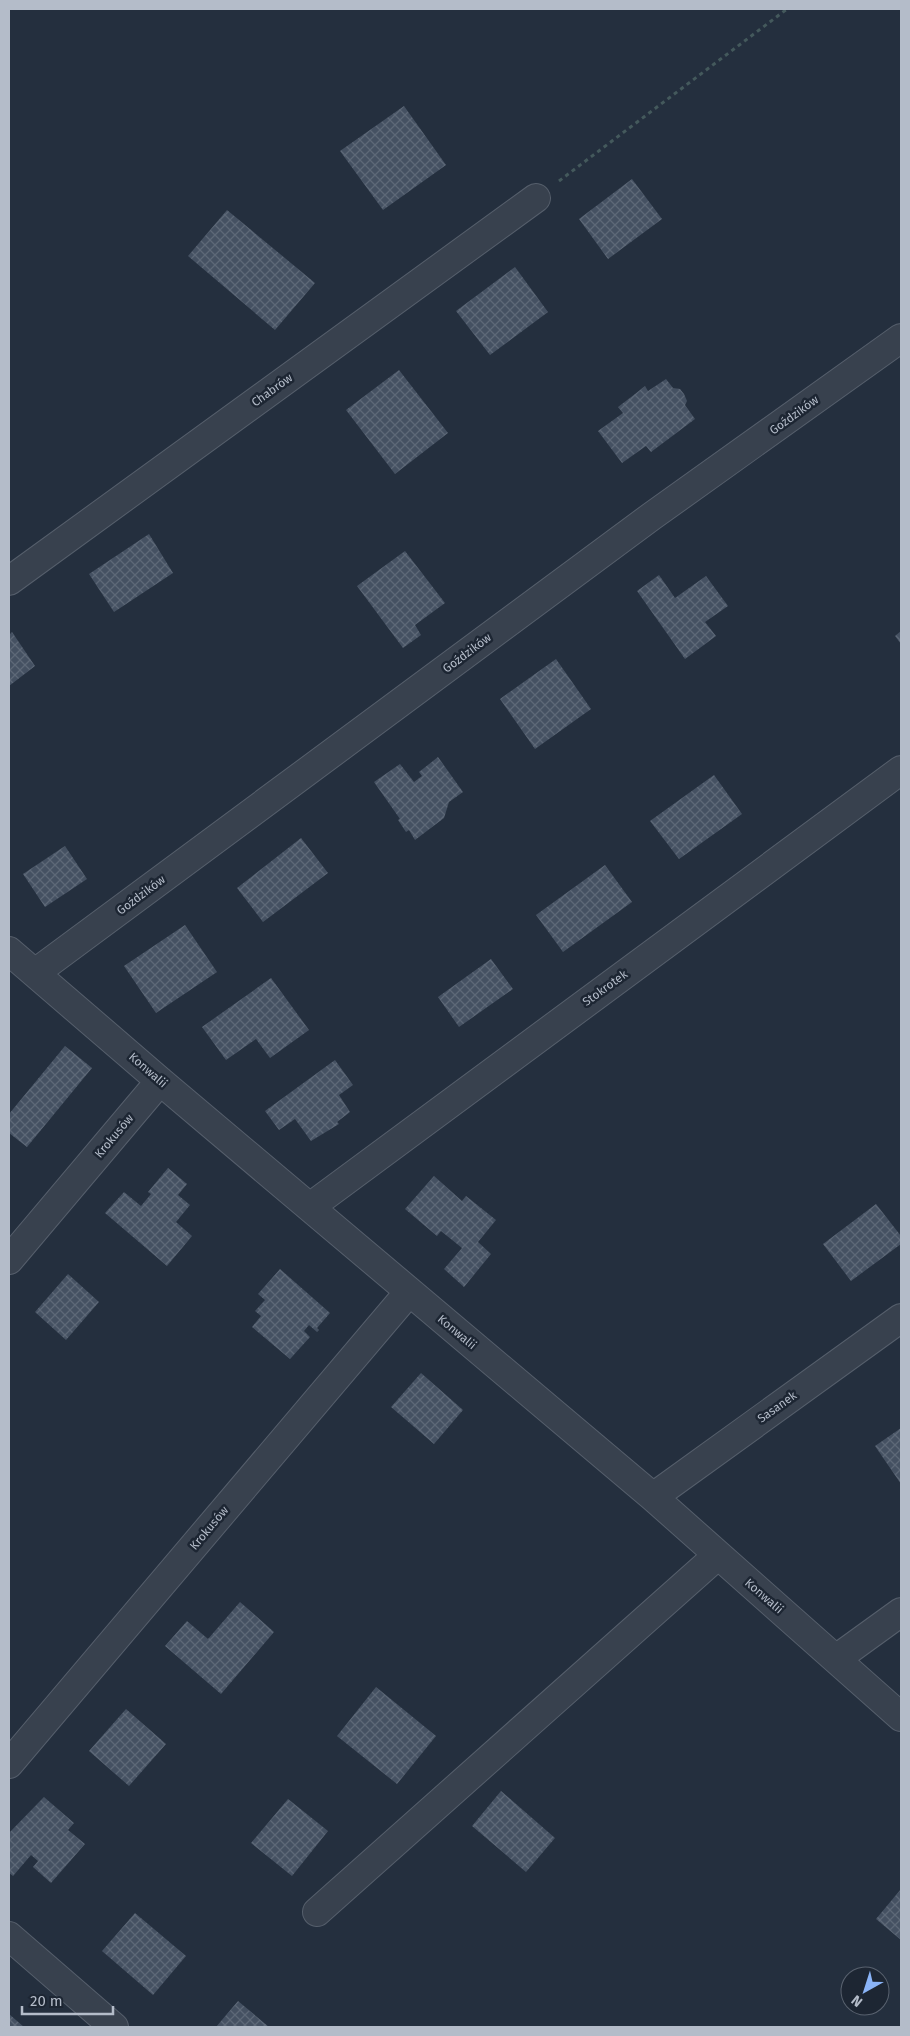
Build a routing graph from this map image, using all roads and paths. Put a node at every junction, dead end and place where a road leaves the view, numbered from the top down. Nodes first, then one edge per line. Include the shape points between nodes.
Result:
1 (787, 9) edge
2 (536, 198) joint
3 (901, 338) edge
4 (9, 581) edge
5 (901, 770) edge
6 (9, 950) edge
7 (35, 973) junction
8 (160, 1082) junction
9 (310, 1207) junction
10 (9, 1260) edge
11 (409, 1292) junction
12 (901, 1318) edge
13 (653, 1496) junction
14 (718, 1556) junction
15 (901, 1612) edge
16 (836, 1659) junction
17 (901, 1717) edge
18 (9, 1764) edge
19 (316, 1912) dead end
20 (9, 1936) edge
21 (114, 2027) edge

1 - 2 path
2 - 4 street, Chabrów
3 - 7 street, Goździków via 652,516
5 - 9 street, Stokrotek
6 - 7 street, Konwalii
7 - 8 street, Konwalii
8 - 9 street, Konwalii
8 - 10 street, Krokusów
9 - 11 street, Konwalii
11 - 13 street, Konwalii
11 - 18 street, Krokusów
12 - 13 street, Sasanek
13 - 14 street, Konwalii
14 - 16 street, Konwalii
14 - 19 street
15 - 16 street
16 - 17 street, Konwalii
20 - 21 street

